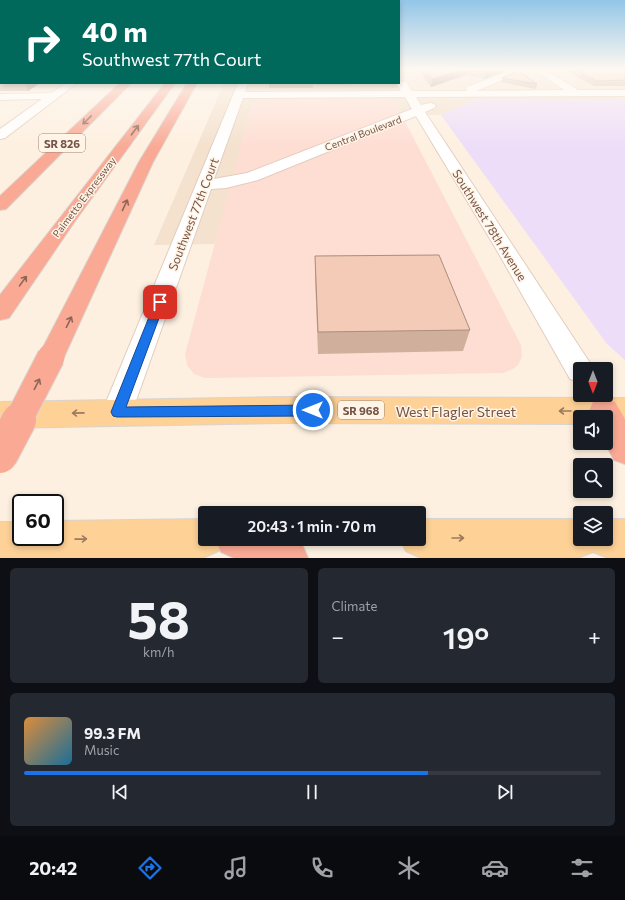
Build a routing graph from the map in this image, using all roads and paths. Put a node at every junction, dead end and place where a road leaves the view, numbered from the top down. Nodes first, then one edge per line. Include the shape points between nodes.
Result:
1 (52, 96) edge
2 (54, 96) edge
3 (113, 96) edge
4 (160, 96) edge
5 (184, 96) edge
6 (237, 96) edge
7 (409, 96) edge
8 (455, 96) edge
9 (0, 97) edge
10 (418, 111) junction
11 (0, 135) edge
12 (204, 185) junction
13 (0, 205) edge
14 (0, 312) edge
15 (575, 362) edge
16 (573, 411) edge
17 (117, 412) junction
18 (613, 414) edge
19 (0, 415) edge
20 (625, 449) edge
21 (0, 456) edge
22 (198, 538) edge
23 (426, 538) edge
24 (573, 538) edge
25 (613, 538) edge
26 (625, 538) edge
27 (0, 540) edge
28 (254, 546) edge
29 (288, 558) edge

1 - 9 street
2 - 11 street
3 -> 13 highway, SR 826
14 -> 4 highway, Palmetto Expressway
21 -> 5 highway, bridge via 146,162
6 - 12 street, Southwest 77th Court
7 - 10 street, Southwest 78th Avenue
8 - 10 street, Central Boulevard
10 - 12 street, Central Boulevard via 252,177
10 - 15 street, Southwest 78th Avenue
12 - 17 street, Southwest 77th Court
16 -> 17 main road, West Flagler Street / SR 968
17 -> 19 main road, West Flagler Street / SR 968
18 - 20 highway
27 -> 22 main road
23 -> 24 main road
25 - 26 main road
28 - 29 highway

